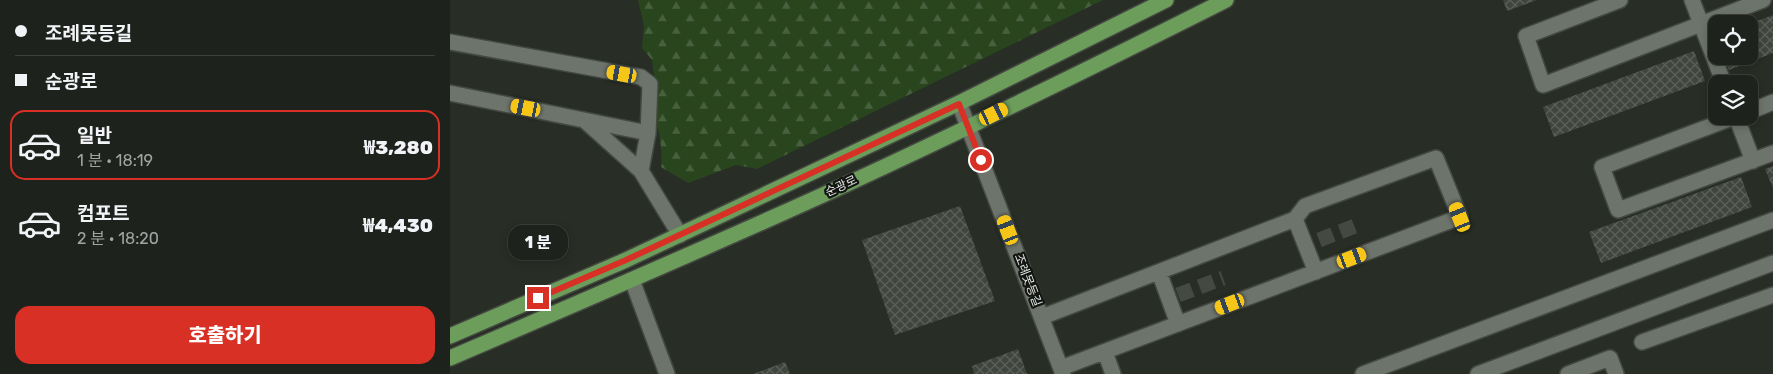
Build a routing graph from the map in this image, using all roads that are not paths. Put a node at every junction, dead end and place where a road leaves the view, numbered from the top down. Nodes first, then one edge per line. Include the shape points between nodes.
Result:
1 (1166, 0) edge
2 (1226, 0) edge
3 (1620, 0) edge
4 (1692, 0) edge
5 (1763, 0) edge
6 (1702, 24) junction
7 (450, 42) edge
8 (1721, 75) edge
9 (450, 93) edge
10 (1773, 102) edge
11 (959, 104) junction
12 (1758, 108) edge
13 (583, 120) junction
14 (1712, 125) edge
15 (1739, 125) edge
16 (968, 127) junction
17 (648, 133) junction
18 (1773, 153) edge
19 (1753, 160) junction
20 (641, 171) junction
21 (1295, 219) junction
22 (1773, 220) edge
23 (680, 235) junction
24 (1773, 263) edge
25 (1158, 272) junction
26 (1316, 272) junction
27 (632, 280) junction
28 (1773, 295) edge
29 (1042, 317) junction
30 (1178, 324) junction
31 (450, 336) edge
32 (1642, 342) dead end
33 (1105, 352) junction
34 (450, 358) edge
35 (1062, 371) edge
36 (667, 374) edge
37 (1113, 374) edge
38 (1363, 374) edge
39 (1478, 374) edge
40 (1568, 374) edge
41 (1616, 374) edge

1 - 11 main road, 순광로
2 - 16 main road, 순광로
3 - 6 street via 1526,36 1543,85
4 - 6 street
5 - 6 street
6 - 8 street
7 - 17 street via 641,77 650,84
9 - 13 street
10 - 12 street
11 - 16 street, 조례못등길
11 - 23 main road, 순광로
13 - 17 street
13 - 20 street
14 - 19 street via 1602,167 1618,210
15 - 19 street
16 - 27 main road, 순광로
16 - 29 street, 조례못등길
17 - 20 street
18 - 19 street
20 - 23 street
21 - 25 street
21 - 26 street via 1312,242
21 - 26 street via 1305,206 1436,158 1460,217
22 - 38 street
23 - 31 main road, 순광로
24 - 39 street
25 - 29 street
25 - 30 street via 1173,296
26 - 30 street
27 - 34 main road, 순광로
27 - 36 street
28 - 32 street
29 - 35 street, 조례못등길
30 - 33 street
33 - 35 street
33 - 37 street
40 - 41 street via 1610,358

